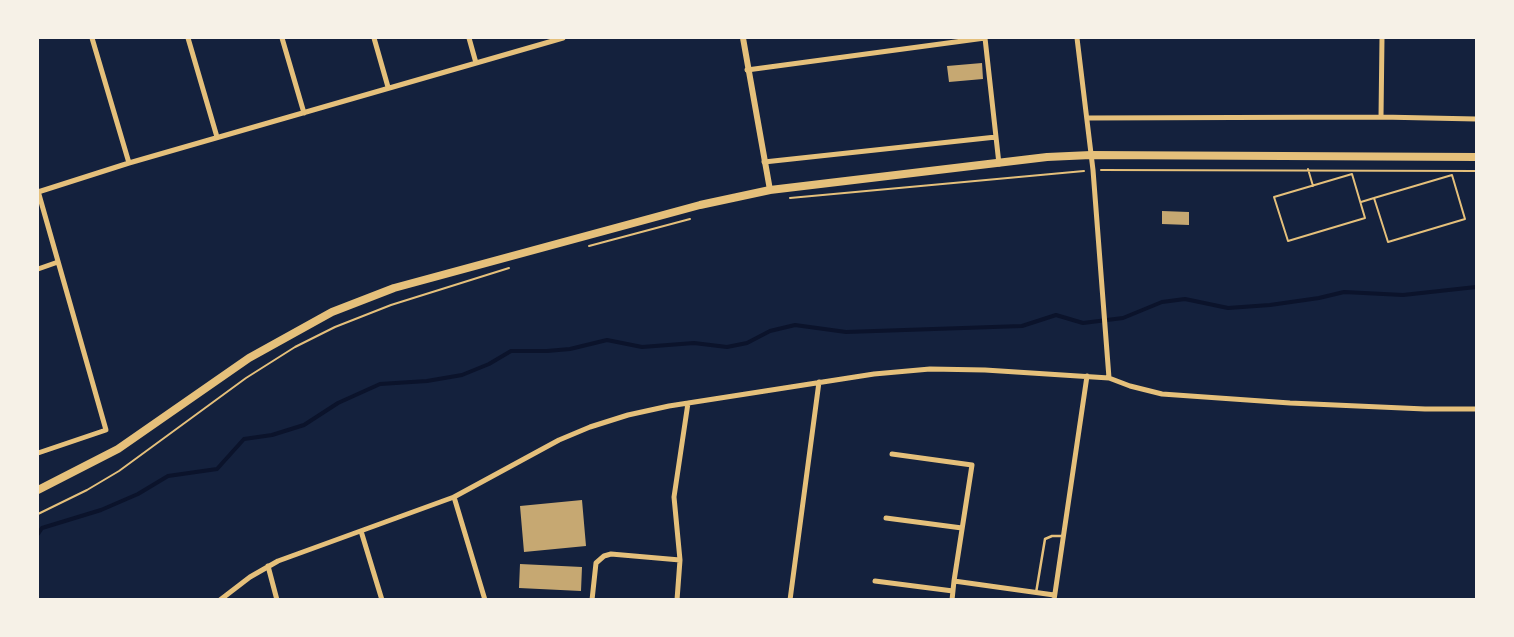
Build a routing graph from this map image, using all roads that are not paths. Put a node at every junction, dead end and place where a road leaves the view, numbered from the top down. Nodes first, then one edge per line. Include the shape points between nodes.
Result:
1 (92, 38) edge
2 (188, 38) edge
3 (282, 38) edge
4 (374, 38) edge
5 (469, 38) edge
6 (563, 38) edge
7 (742, 38) edge
8 (985, 38) edge
9 (1077, 38) edge
10 (1382, 38) edge
11 (553, 39) edge
12 (476, 63) junction
13 (747, 70) junction
14 (388, 87) junction
15 (304, 113) junction
16 (1381, 116) junction
17 (1087, 118) junction
18 (1476, 119) edge
19 (996, 137) junction
20 (218, 138) junction
21 (1091, 155) junction
22 (1476, 157) edge
23 (764, 162) junction
24 (128, 163) junction
25 (999, 164) junction
26 (770, 190) junction
27 (38, 191) edge
28 (58, 262) junction
29 (38, 268) edge
30 (1087, 376) junction
31 (1109, 378) junction
32 (820, 382) junction
33 (688, 404) junction
34 (1476, 410) edge
35 (38, 452) edge
36 (892, 454) dead end
37 (38, 490) edge
38 (454, 497) junction
39 (886, 518) dead end
40 (962, 528) junction
41 (361, 530) junction
42 (1063, 536) junction
43 (680, 560) junction
44 (268, 566) junction
45 (876, 581) dead end
46 (954, 582) junction
47 (953, 591) junction
48 (1036, 593) junction
49 (1054, 598) edge
50 (220, 600) edge
51 (277, 600) edge
52 (382, 600) edge
53 (485, 600) edge
54 (592, 600) edge
55 (677, 600) edge
56 (790, 600) edge
57 (952, 600) edge

1 - 24 street
2 - 20 street
3 - 15 street
4 - 14 street
5 - 12 street
6 - 11 street
7 - 13 street
8 - 13 street
8 - 19 street
9 - 17 street
10 - 16 street
11 - 12 street
12 - 14 street
13 - 23 street
14 - 15 street
15 - 20 street
16 - 17 street
16 - 18 street
17 - 21 street
19 - 23 street
19 - 25 street
20 - 24 street
21 - 22 main road
21 - 25 main road
21 - 31 street
23 - 26 street
24 - 27 street
25 - 26 main road
26 - 37 main road via 700,205 403,285 339,309 249,358 118,449
27 - 28 street
28 - 29 street
28 - 35 street via 106,430
30 - 31 street
30 - 32 street via 930,370
30 - 42 street
31 - 34 street via 1162,394 1426,410
32 - 33 street
32 - 56 street
33 - 38 street via 628,415 590,427 559,440
33 - 43 street via 674,497
36 - 40 street via 972,465
38 - 41 street
38 - 53 street
39 - 40 street
40 - 46 street
41 - 44 street
41 - 52 street
42 - 48 lane via 1045,539
42 - 49 street
43 - 54 street via 604,556 596,563
43 - 55 street
44 - 50 street
44 - 51 street
45 - 47 street
46 - 47 street
46 - 48 street
47 - 57 street
48 - 49 street

